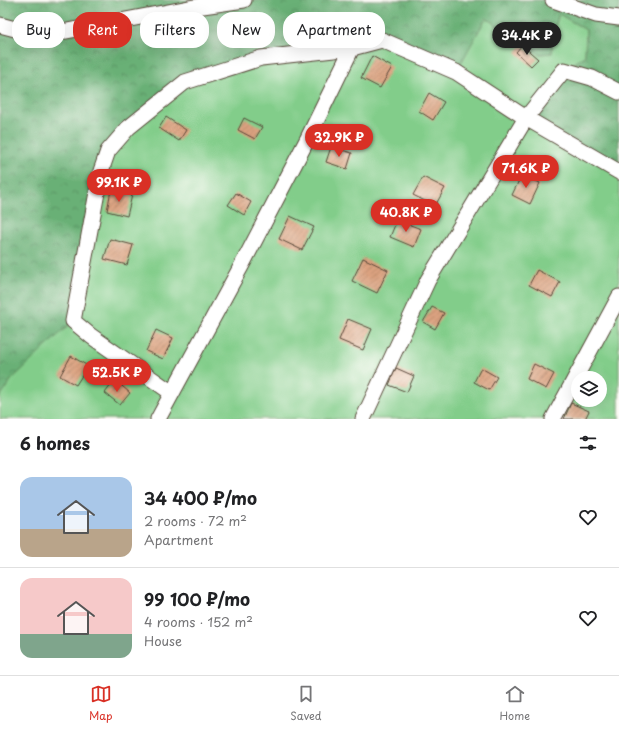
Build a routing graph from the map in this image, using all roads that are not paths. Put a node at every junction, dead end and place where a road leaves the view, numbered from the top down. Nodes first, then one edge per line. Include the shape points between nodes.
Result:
1 (244, 0) edge
2 (553, 0) edge
3 (619, 18) edge
4 (0, 25) edge
5 (385, 41) edge
6 (352, 48) joint
7 (619, 92) edge
8 (526, 118) junction
9 (619, 172) edge
10 (619, 297) edge
11 (172, 393) junction
12 (158, 419) edge
13 (363, 419) edge
14 (553, 419) edge

1 - 4 street via 51,34 34,34
2 - 3 street via 596,14
5 - 8 street via 456,72
6 - 11 street via 244,261
6 - 11 street via 261,58 185,82 128,128 108,151 101,171 73,321
7 - 8 street via 592,78 564,70
8 - 9 street
8 - 13 street via 428,280
10 - 14 street
11 - 12 street

